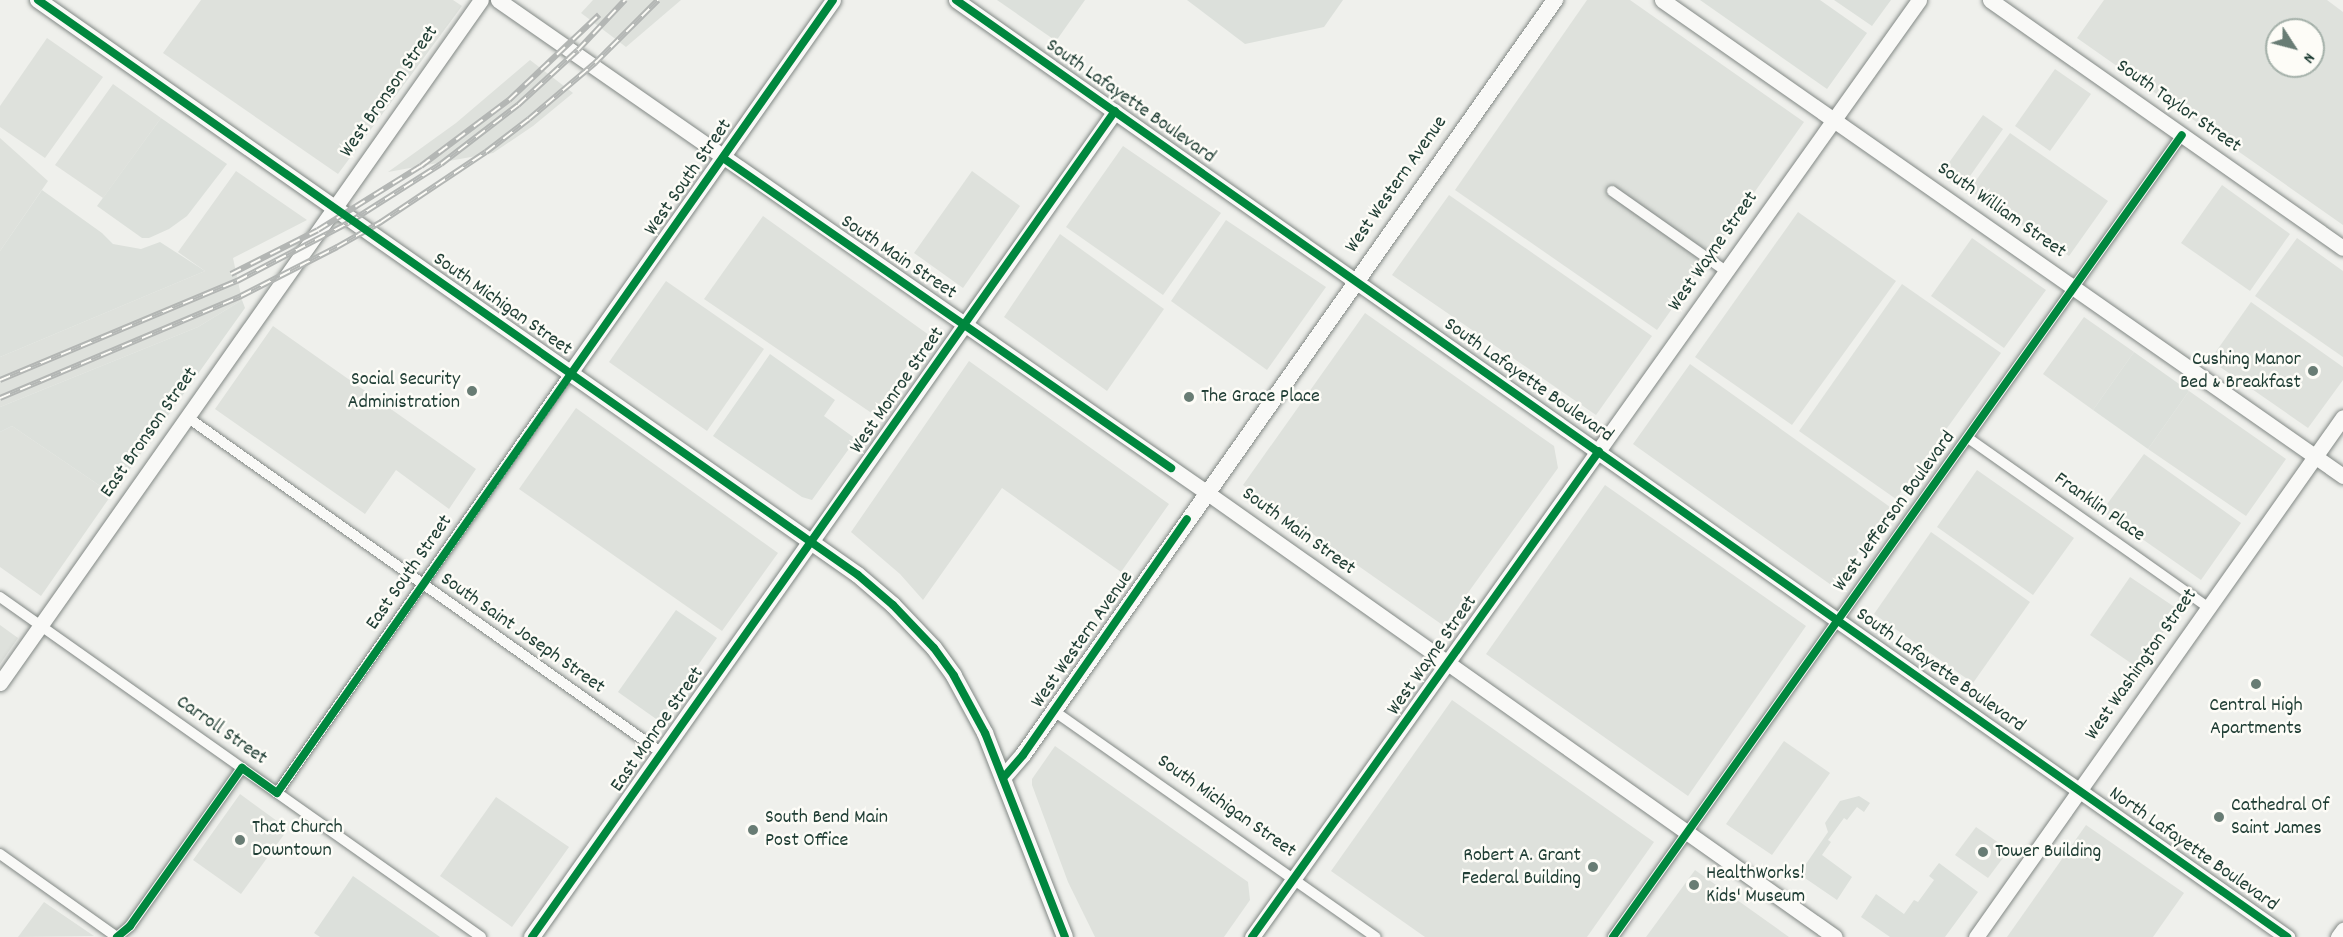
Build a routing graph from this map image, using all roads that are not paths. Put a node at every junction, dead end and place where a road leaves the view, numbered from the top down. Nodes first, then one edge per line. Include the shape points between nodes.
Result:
1 (38, 0) edge
2 (481, 0) edge
3 (498, 0) edge
4 (833, 0) edge
5 (957, 0) edge
6 (1555, 0) edge
7 (1662, 0) edge
8 (1919, 0) edge
9 (1991, 0) edge
10 (1115, 111) junction
11 (1833, 119) junction
12 (2182, 135) junction
13 (723, 158) junction
14 (1612, 191) dead end
15 (334, 208) junction
16 (2343, 248) edge
17 (1726, 272) junction
18 (1356, 280) junction
19 (2075, 288) junction
20 (966, 324) junction
21 (570, 373) junction
22 (187, 417) junction
23 (2343, 417) edge
24 (1968, 438) junction
25 (1599, 451) junction
26 (2315, 456) junction
27 (2343, 476) edge
28 (1206, 492) junction
29 (811, 542) junction
30 (423, 584) junction
31 (0, 597) edge
32 (2208, 607) junction
33 (1838, 620) junction
34 (41, 626) junction
35 (1448, 664) junction
36 (0, 683) edge
37 (1054, 711) junction
38 (662, 753) junction
39 (242, 768) junction
40 (1004, 777) junction
41 (2079, 790) junction
42 (277, 793) junction
43 (1686, 832) junction
44 (0, 854) edge
45 (1294, 880) junction
46 (2343, 930) edge
47 (117, 937) edge
48 (481, 937) edge
49 (532, 937) edge
50 (1065, 937) edge
51 (1252, 937) edge
52 (1375, 937) edge
53 (1613, 937) edge
54 (1835, 937) edge
55 (1976, 937) edge
56 (2287, 937) edge
57 (2338, 937) edge

1 - 15 main road, South Michigan Street
2 - 15 street, West Bronson Street
3 - 13 street, South Main Street
4 - 13 street, West South Street
5 - 10 street, South Lafayette Boulevard
6 - 18 main road, West Western Avenue
7 - 11 street, South William Street
8 - 11 street, West Wayne Street
9 - 12 street, South Taylor Street
10 - 18 street, South Lafayette Boulevard
10 - 20 street, West Monroe Street
11 - 17 street, West Wayne Street
11 - 19 street, South William Street
12 - 16 street, South Taylor Street
12 - 19 street, West Jefferson Boulevard
13 - 20 street, South Main Street
13 - 21 street, West South Street
14 - 17 street
15 - 21 main road, South Michigan Street
15 - 22 street, East Bronson Street
17 - 25 street, West Wayne Street
18 - 25 street, South Lafayette Boulevard
18 - 28 main road, West Western Avenue
19 - 24 street, West Jefferson Boulevard
19 - 26 street, South William Street
20 - 28 street, South Main Street
20 - 29 street, West Monroe Street
21 - 29 main road, South Michigan Street
21 - 30 street, East South Street
22 - 30 street, South Saint Joseph Street
22 - 34 street, East Bronson Street
23 - 26 street, West Washington Street
24 - 32 street, Franklin Place
24 - 33 street, West Jefferson Boulevard
25 - 33 street, South Lafayette Boulevard
25 - 35 street, West Wayne Street
26 - 27 street, South William Street
26 - 32 street, West Washington Street
28 - 35 street, South Main Street
28 - 37 main road, West Western Avenue
29 - 38 main road, East Monroe Street
29 - 40 main road, South Michigan Street via 873,587 934,648 985,733
30 - 38 street, South Saint Joseph Street
30 - 42 street, East South Street
31 - 34 street, Carroll Street
32 - 41 street, West Washington Street
33 - 41 street, South Lafayette Boulevard
33 - 43 street, West Jefferson Boulevard
34 - 36 street, East Bronson Street
34 - 39 street, Carroll Street
35 - 43 street, South Main Street
35 - 45 street, West Wayne Street
37 - 40 main road, West Western Avenue
37 - 45 street, South Michigan Street
38 - 49 main road, East Monroe Street
39 - 42 street, Carroll Street
39 - 47 street via 130,926
40 - 50 main road, South Michigan Street
41 - 55 street, West Washington Street
41 - 56 street, North Lafayette Boulevard
42 - 48 street, Carroll Street
43 - 53 street, West Jefferson Boulevard
43 - 54 street, South Main Street
44 - 47 street
45 - 51 street, West Wayne Street
45 - 52 street, South Michigan Street
46 - 57 street

